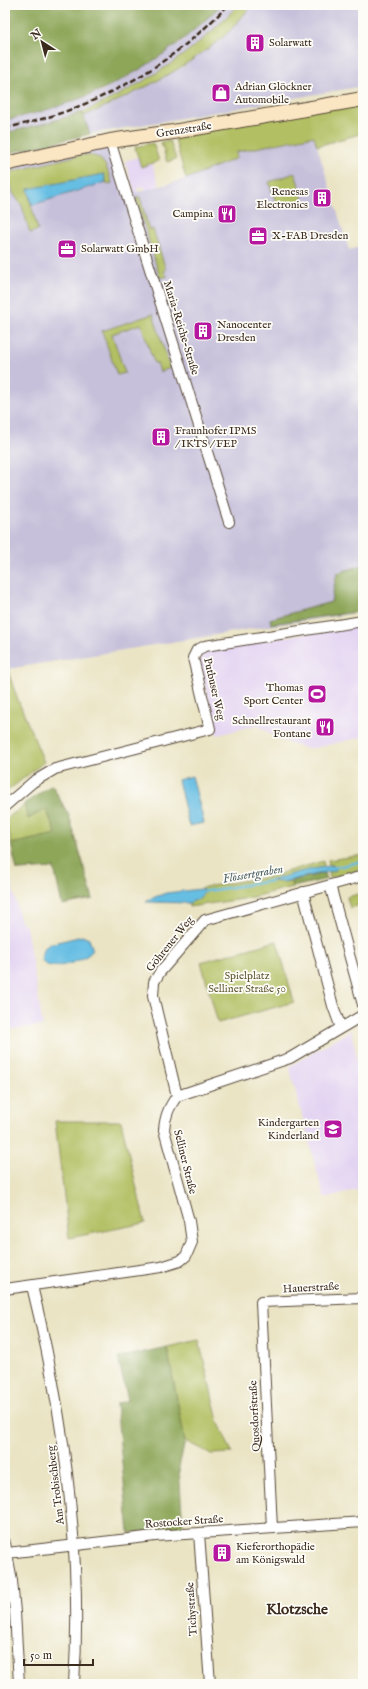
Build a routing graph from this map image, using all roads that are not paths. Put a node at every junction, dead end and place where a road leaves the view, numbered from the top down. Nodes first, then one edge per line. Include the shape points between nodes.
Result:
1 (363, 99) edge
2 (110, 141) junction
3 (5, 164) edge
4 (229, 522) dead end
5 (363, 621) edge
6 (5, 806) edge
7 (363, 876) edge
8 (330, 885) junction
9 (303, 892) junction
10 (363, 1005) edge
11 (363, 1015) edge
12 (341, 1028) junction
13 (177, 1096) junction
14 (32, 1286) junction
15 (5, 1289) edge
16 (363, 1298) edge
17 (261, 1302) joint
18 (363, 1522) edge
19 (272, 1528) junction
20 (199, 1533) junction
21 (74, 1544) junction
22 (6, 1548) edge
23 (9, 1581) edge
24 (19, 1684) edge
25 (74, 1684) edge
26 (210, 1684) edge

1 - 2 main road, Grenzstraße
2 - 3 main road, Grenzstraße
2 - 4 street, Maria-Reiche-Straße
5 - 6 street, Putbuser Weg via 205,646 197,650 193,658 210,729 55,769 33,782
7 - 8 street, Göhrener Weg
8 - 9 street, Göhrener Weg
8 - 10 street
9 - 12 street
9 - 13 street, Göhrener Weg via 205,920 160,972 154,982 153,996
11 - 12 street
12 - 13 street via 283,1061
13 - 14 street, Selliner Straße via 165,1117 164,1130 192,1242 186,1256 173,1264 161,1267
14 - 15 street
14 - 21 street, Am Trobischberg via 60,1416
16 - 17 street, Hauerstraße
17 - 19 street, Quosdorfstraße
18 - 19 street, Rostocker Straße
19 - 20 street, Rostocker Straße
20 - 21 street, Rostocker Straße
20 - 26 street, Tichystraße
21 - 22 street, Rostocker Straße
21 - 25 street, Am Trobischberg via 77,1608
22 - 23 street
23 - 24 street via 18,1651

